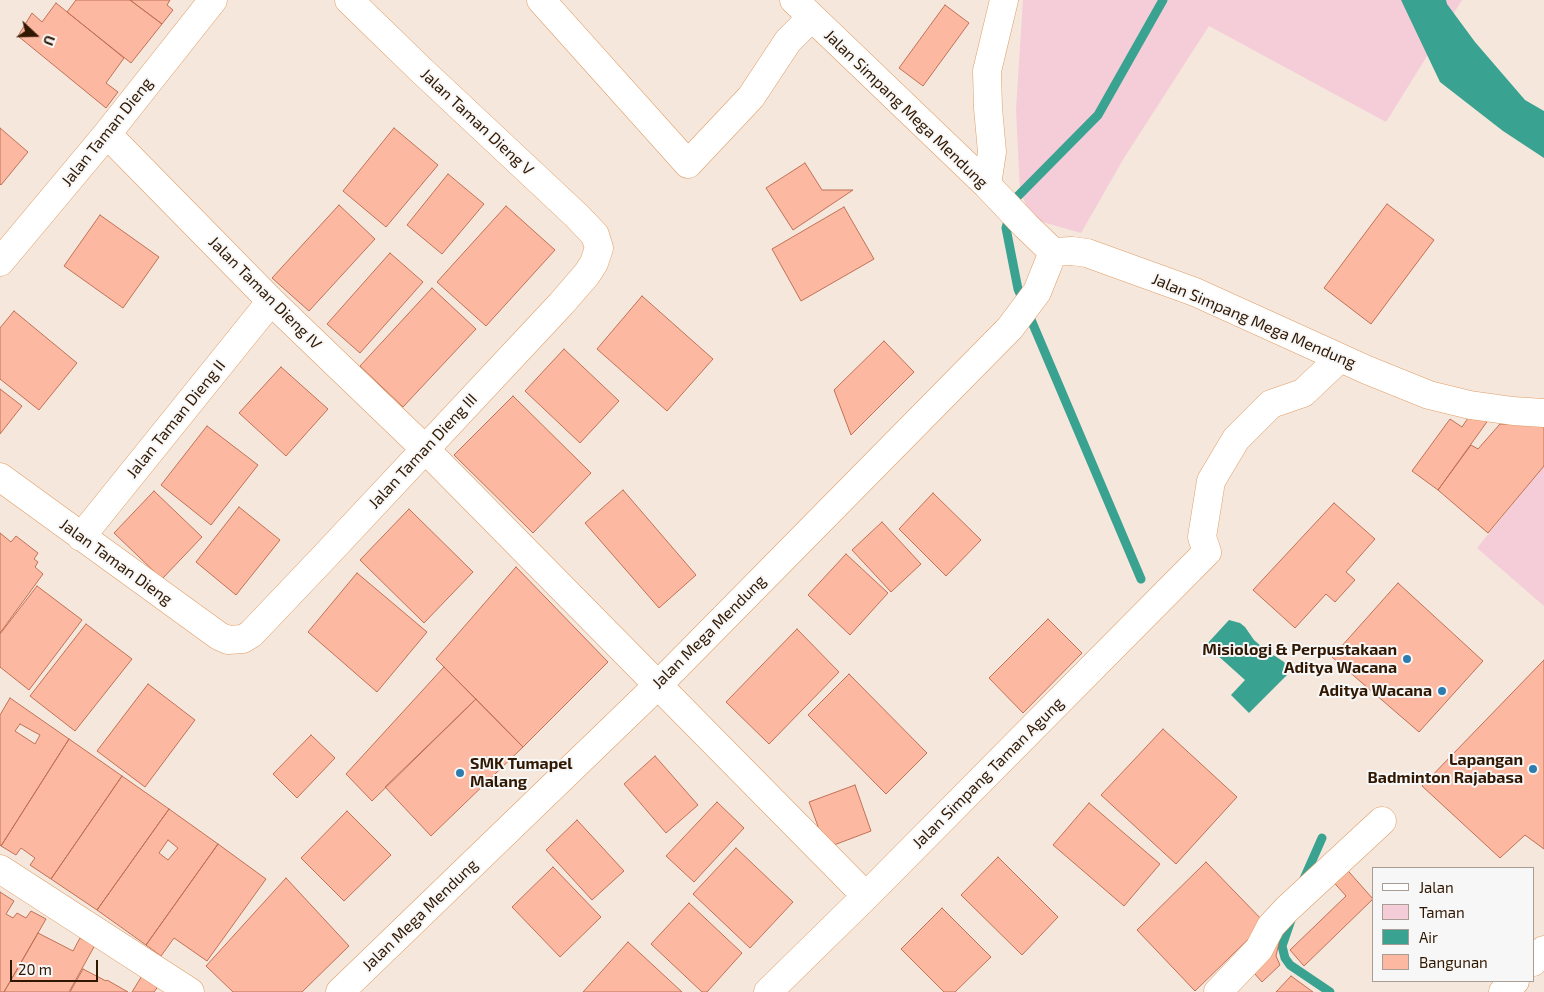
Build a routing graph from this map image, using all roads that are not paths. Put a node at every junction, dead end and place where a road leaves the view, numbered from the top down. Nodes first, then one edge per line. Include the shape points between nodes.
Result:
1 (213, 0) edge
2 (349, 0) edge
3 (541, 0) edge
4 (1004, 0) edge
5 (802, 9) edge
6 (107, 134) junction
7 (993, 192) junction
8 (599, 248) joint
9 (1053, 252) junction
10 (0, 262) edge
11 (271, 301) junction
12 (1340, 358) junction
13 (1544, 413) edge
14 (425, 449) junction
15 (0, 477) edge
16 (81, 537) junction
17 (234, 641) joint
18 (658, 685) junction
19 (1382, 821) dead end
20 (0, 870) edge
21 (866, 896) junction
22 (1544, 950) edge
23 (1534, 961) edge
24 (1514, 982) edge
25 (190, 992) edge
26 (340, 992) edge
27 (768, 992) edge
28 (1218, 992) edge
29 (1503, 992) edge

1 - 6 street, Jalan Taman Dieng
2 - 8 street, Jalan Taman Dieng V via 577,216 595,235
3 - 5 street via 688,164 751,96 788,41
4 - 7 street via 987,71
5 - 7 street, Jalan Simpang Mega Mendung
6 - 10 street, Jalan Taman Dieng
6 - 11 street, Jalan Taman Dieng IV
7 - 9 street, Jalan Simpang Mega Mendung
8 - 14 street, Jalan Taman Dieng III via 587,274
9 - 12 street, Jalan Simpang Mega Mendung via 1087,253 1195,292
9 - 18 street, Jalan Mega Mendung via 1032,299 1010,328
11 - 14 street, Jalan Taman Dieng IV
11 - 16 street, Jalan Taman Dieng II
12 - 13 street, Jalan Simpang Mega Mendung via 1451,402
12 - 21 street, Jalan Simpang Taman Agung via 1303,393 1271,404 1236,439 1211,481 1202,537 1207,552
14 - 17 street, Jalan Taman Dieng III via 251,634
14 - 18 street, Jalan Taman Dieng IV
15 - 16 street, Jalan Taman Dieng
16 - 17 street, Jalan Taman Dieng via 219,636
18 - 21 street, Jalan Taman Dieng IV
18 - 26 street, Jalan Mega Mendung
19 - 28 street via 1270,926 1258,949
20 - 25 street
21 - 27 street, Jalan Simpang Taman Agung
22 - 23 street
24 - 29 street

